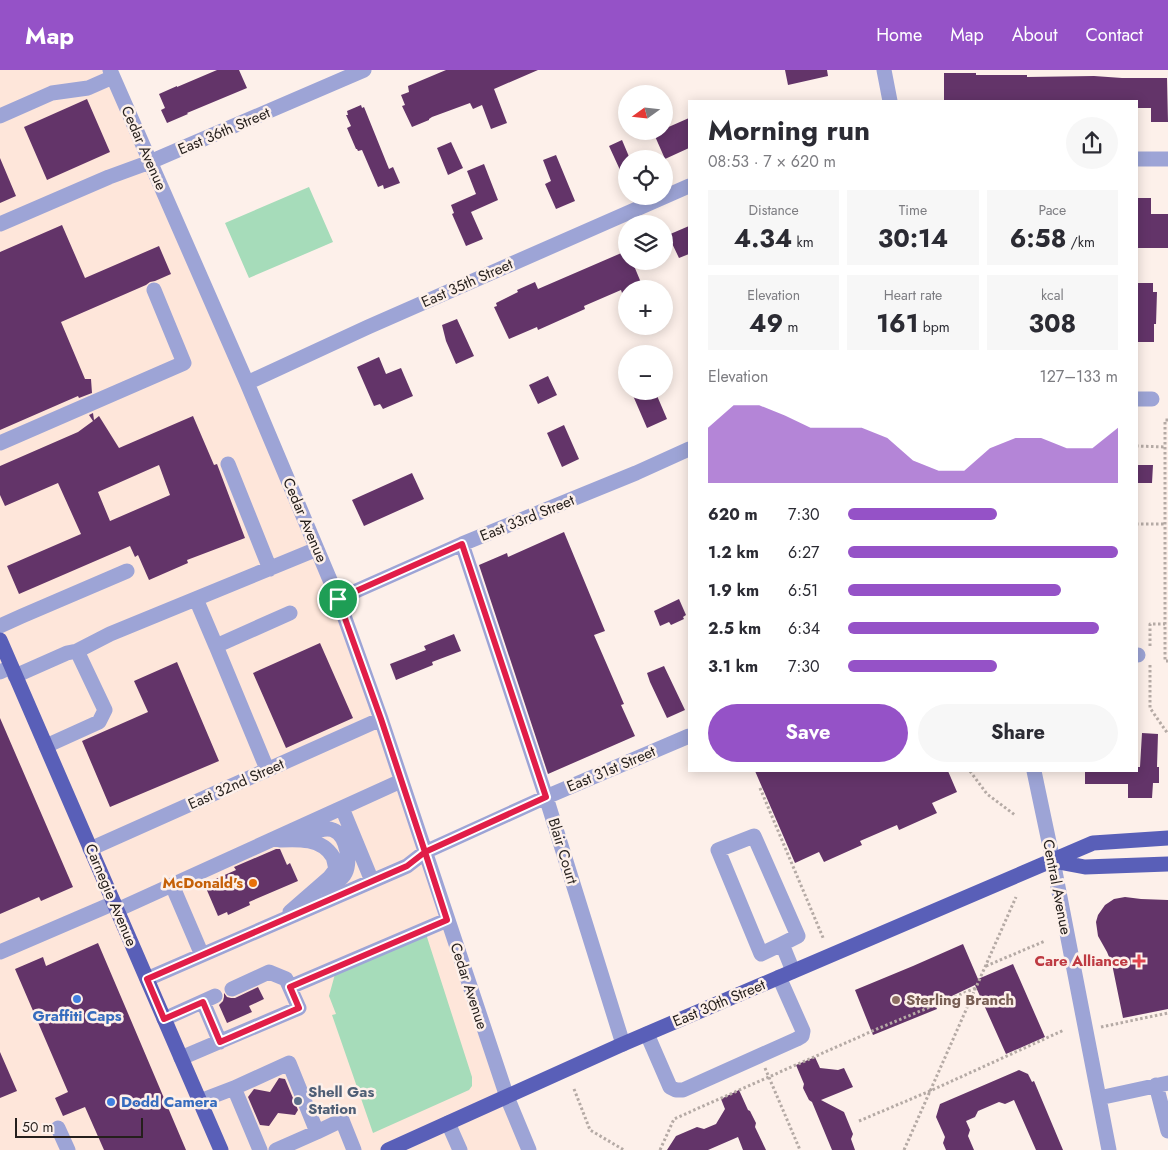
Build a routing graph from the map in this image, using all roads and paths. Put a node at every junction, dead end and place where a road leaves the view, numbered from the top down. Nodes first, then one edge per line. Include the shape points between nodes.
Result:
1 (364, 70) edge
2 (884, 70) edge
3 (112, 73) edge
4 (887, 100) edge
5 (0, 116) edge
6 (1138, 158) edge
7 (1168, 159) edge
8 (150, 162) junction
9 (688, 186) edge
10 (0, 224) edge
11 (154, 290) dead end
12 (247, 383) junction
13 (1138, 399) edge
14 (1152, 399) dead end
15 (1167, 419) edge
16 (0, 443) edge
17 (1138, 446) edge
18 (1165, 447) junction
19 (688, 449) edge
20 (228, 464) dead end
21 (1138, 524) edge
22 (1165, 524) junction
23 (462, 544) junction
24 (317, 548) junction
25 (270, 568) junction
26 (127, 571) dead end
27 (196, 599) junction
28 (338, 599) junction
29 (290, 612) dead end
30 (1166, 613) edge
31 (1165, 624) junction
32 (0, 626) edge
33 (0, 640) edge
34 (216, 646) junction
35 (78, 651) junction
36 (1144, 655) edge
37 (1168, 661) edge
38 (9, 671) edge
39 (381, 719) junction
40 (1168, 734) edge
41 (688, 736) edge
42 (46, 746) junction
43 (267, 769) junction
44 (971, 772) edge
45 (1034, 772) edge
46 (401, 781) junction
47 (760, 788) dead end
48 (546, 797) junction
49 (342, 808) junction
50 (1015, 815) dead end
51 (1168, 838) edge
52 (270, 841) junction
53 (90, 849) junction
54 (425, 852) junction
55 (1053, 861) junction
56 (1168, 864) edge
57 (372, 881) junction
58 (172, 885) junction
59 (1016, 897) dead end
60 (116, 907) junction
61 (447, 920) junction
62 (277, 922) junction
63 (824, 940) dead end
64 (1045, 941) dead end
65 (782, 944) junction
66 (0, 952) edge
67 (202, 955) junction
68 (986, 966) junction
69 (793, 972) junction
70 (779, 978) junction
71 (147, 979) junction
72 (290, 987) junction
73 (976, 988) junction
74 (232, 989) dead end
75 (1168, 1013) edge
76 (164, 1019) junction
77 (1101, 1027) dead end
78 (1064, 1030) dead end
79 (647, 1034) junction
80 (220, 1042) junction
81 (623, 1044) junction
82 (759, 1056) junction
83 (181, 1058) junction
84 (768, 1077) junction
85 (1162, 1084) edge
86 (234, 1088) junction
87 (574, 1088) dead end
88 (930, 1091) junction
89 (507, 1097) junction
90 (1099, 1098) junction
91 (200, 1101) junction
92 (859, 1121) dead end
93 (448, 1123) junction
94 (58, 1128) dead end
95 (1168, 1131) edge
96 (317, 1132) junction
97 (282, 1149) edge
98 (68, 1150) edge
99 (221, 1150) edge
100 (260, 1150) edge
101 (354, 1150) edge
102 (388, 1150) edge
103 (460, 1150) edge
104 (529, 1150) edge
105 (624, 1150) edge
106 (660, 1150) edge
107 (800, 1150) edge
108 (904, 1150) edge
109 (1109, 1150) edge

1 - 8 street, East 36th Street
2 - 4 street
3 - 5 street via 88,88 52,93
3 - 8 street, Cedar Avenue
6 - 7 street
8 - 10 street, East 36th Street
8 - 12 street, Cedar Avenue
9 - 12 street, East 35th Street
11 - 16 street via 184,363
12 - 24 street, Cedar Avenue
13 - 14 street
15 - 18 path
17 - 18 path
18 - 22 path
19 - 23 street, East 33rd Street
20 - 25 street
21 - 22 path
22 - 30 path
23 - 28 street, East 33rd Street
23 - 48 street, Blair Court
24 - 25 street
24 - 28 street, Cedar Avenue
25 - 27 street
26 - 32 street
27 - 34 street
27 - 35 street via 110,634
28 - 39 street, Cedar Avenue
29 - 34 street
30 - 31 path
31 - 36 path via 1150,624
31 - 37 path via 1165,661
33 - 38 main road, Carnegie Avenue
34 - 43 street
35 - 38 street
35 - 42 street via 105,710 99,722
36 - 40 path via 1150,708
38 - 42 main road, Carnegie Avenue
39 - 43 street, East 32nd Street
39 - 46 street, Cedar Avenue
41 - 48 street, East 31st Street
42 - 53 main road, Carnegie Avenue
43 - 53 street, East 32nd Street
44 - 50 path via 987,794
45 - 55 street, Central Avenue
46 - 49 street
46 - 54 street, Cedar Avenue
47 - 63 path
48 - 54 street, East 31st Street
48 - 81 street, Blair Court
49 - 52 street
49 - 57 street
51 - 55 main road, East 30th Street via 1093,843
52 - 58 street
52 - 62 street via 315,841 333,857 336,869
53 - 60 main road, Carnegie Avenue
54 - 57 street, East 31st Street via 407,866
54 - 61 street, Cedar Avenue
55 - 56 main road via 1085,867
55 - 69 main road, East 30th Street
55 - 90 street, Central Avenue
57 - 62 street, East 31st Street
58 - 60 street
58 - 67 street
59 - 68 path
60 - 66 street
60 - 71 main road, Carnegie Avenue
61 - 72 street
61 - 89 street, Cedar Avenue
62 - 67 street
64 - 68 path
65 - 65 street via 761,954 718,850 754,836 798,936
65 - 69 street
67 - 71 street
68 - 73 path
69 - 70 main road, East 30th Street
70 - 79 main road, East 30th Street
70 - 82 street via 802,1036
71 - 76 main road, Carnegie Avenue
72 - 74 street via 286,979 269,972
72 - 80 street via 299,1008
73 - 84 path
73 - 88 path
75 - 77 path
76 - 80 street via 209,999
76 - 83 main road, Carnegie Avenue
78 - 88 path
79 - 81 main road, East 30th Street
79 - 82 street via 670,1087 676,1090 683,1090
80 - 83 street
81 - 89 main road, East 30th Street
82 - 84 path
83 - 91 main road, Carnegie Avenue
84 - 106 path via 674,1119
84 - 107 path
85 - 90 street
85 - 95 street
86 - 91 street
86 - 96 street via 289,1063
86 - 100 street
87 - 105 path via 590,1130
88 - 92 path
88 - 108 path
89 - 93 main road, East 30th Street
89 - 104 street, Cedar Avenue
90 - 109 street, Central Avenue
91 - 99 main road, Carnegie Avenue
93 - 102 main road, East 30th Street
93 - 103 street
94 - 98 street
96 - 97 street
96 - 101 street via 342,1120

